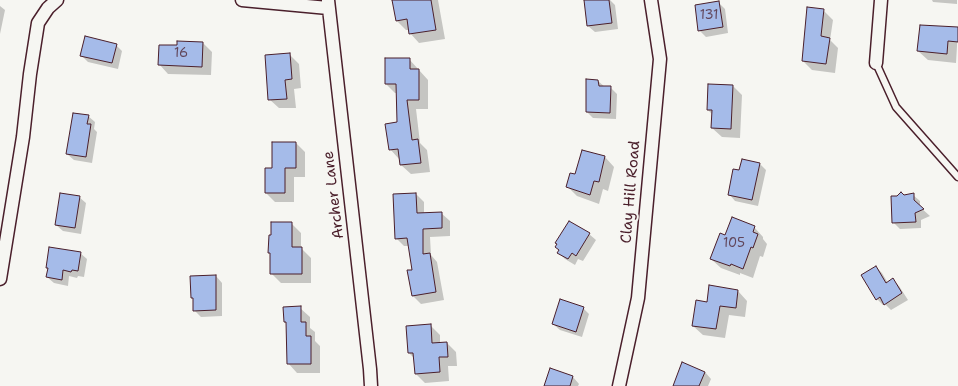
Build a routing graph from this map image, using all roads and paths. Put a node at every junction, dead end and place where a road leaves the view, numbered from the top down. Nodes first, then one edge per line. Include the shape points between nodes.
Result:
1 (57, 0) edge
2 (242, 0) edge
3 (651, 0) edge
4 (881, 0) edge
5 (328, 4) edge
6 (876, 63) joint
7 (958, 177) edge
8 (0, 279) edge
9 (371, 386) edge
10 (619, 386) edge

1 - 8 street via 38,23
2 - 5 street
3 - 10 street, Clay Hill Road via 660,59 638,298
4 - 6 street
5 - 9 street, Archer Lane
6 - 7 lane via 896,107

